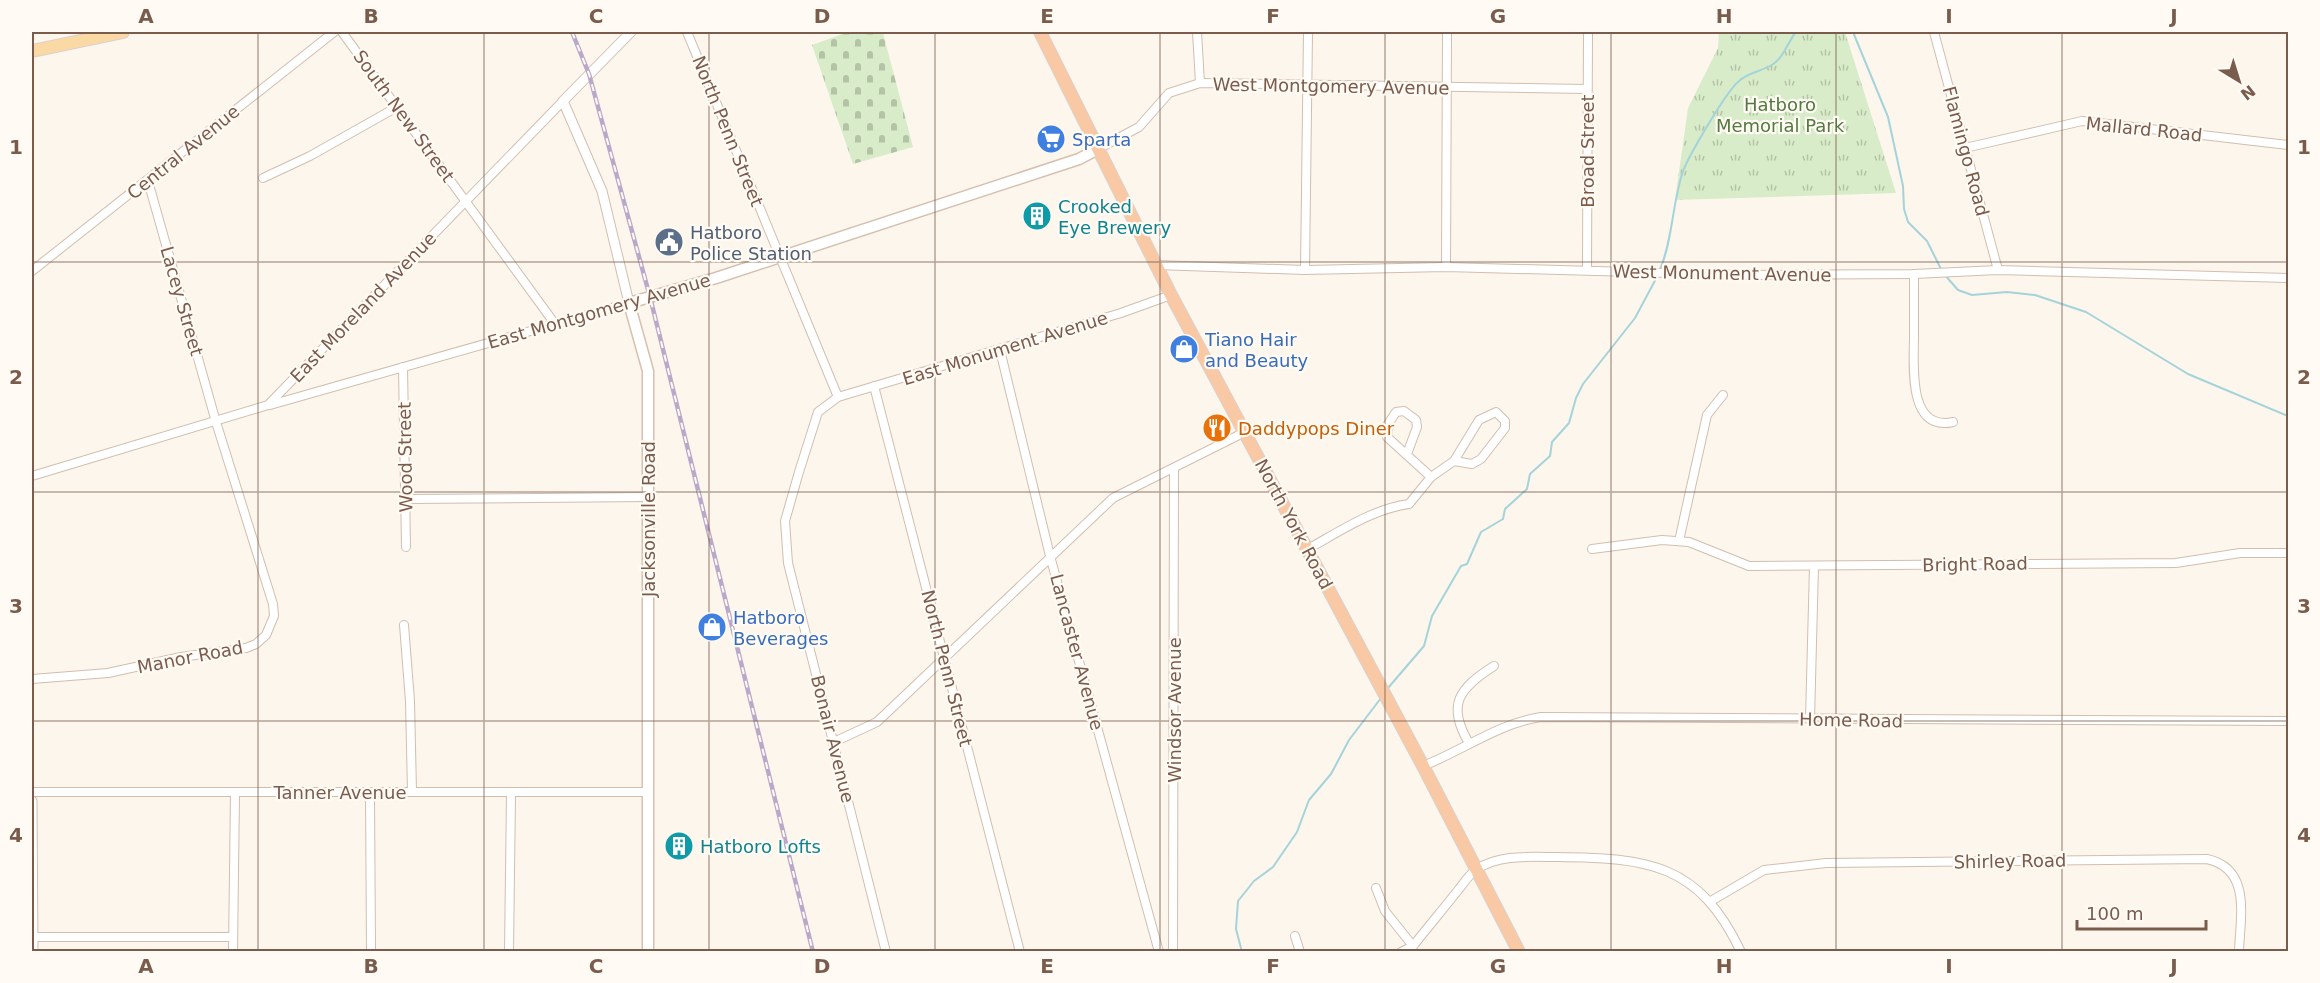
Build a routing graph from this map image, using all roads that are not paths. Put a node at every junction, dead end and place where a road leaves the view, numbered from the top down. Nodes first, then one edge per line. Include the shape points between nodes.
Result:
1 (123, 32) edge
2 (334, 32) edge
3 (342, 32) edge
4 (631, 32) edge
5 (687, 32) edge
6 (1040, 32) edge
7 (1197, 32) edge
8 (1308, 32) edge
9 (1447, 32) edge
10 (1588, 32) edge
11 (1934, 32) edge
12 (32, 51) edge
13 (1200, 83) junction
14 (1306, 86) junction
15 (1446, 89) junction
16 (1587, 89) junction
17 (563, 101) junction
18 (397, 107) junction
19 (2289, 145) edge
20 (1965, 148) junction
21 (1098, 149) junction
22 (263, 178) dead end
23 (148, 181) junction
24 (466, 201) junction
25 (780, 257) junction
26 (1156, 265) junction
27 (1446, 267) junction
28 (1305, 270) junction
29 (1587, 270) junction
30 (1998, 270) junction
31 (32, 271) edge
32 (1914, 274) junction
33 (2289, 278) edge
34 (1171, 295) junction
35 (629, 303) junction
36 (555, 324) junction
37 (1000, 350) junction
38 (403, 367) junction
39 (874, 386) junction
40 (1723, 395) dead end
41 (838, 397) junction
42 (268, 405) junction
43 (216, 422) junction
44 (1953, 422) dead end
45 (1245, 432) junction
46 (1407, 454) junction
47 (1454, 461) junction
48 (1174, 468) junction
49 (32, 476) edge
50 (1431, 477) junction
51 (648, 496) junction
52 (407, 498) junction
53 (1679, 541) junction
54 (406, 547) dead end
55 (1306, 549) junction
56 (1592, 549) dead end
57 (2289, 554) edge
58 (1050, 556) junction
59 (1814, 566) junction
60 (404, 625) dead end
61 (945, 659) junction
62 (1494, 666) dead end
63 (32, 679) edge
64 (1810, 719) junction
65 (2289, 721) edge
66 (834, 742) junction
67 (1469, 743) junction
68 (1423, 766) junction
69 (32, 792) edge
70 (412, 792) junction
71 (648, 792) junction
72 (235, 793) junction
73 (370, 793) junction
74 (511, 793) junction
75 (32, 801) edge
76 (1476, 869) junction
77 (1376, 888) dead end
78 (1711, 901) junction
79 (1295, 936) dead end
80 (33, 937) junction
81 (233, 937) junction
82 (1413, 946) junction
83 (33, 951) edge
84 (233, 951) edge
85 (371, 951) edge
86 (509, 951) edge
87 (648, 951) edge
88 (886, 951) edge
89 (1020, 951) edge
90 (1159, 951) edge
91 (1173, 951) edge
92 (1300, 951) edge
93 (1401, 951) edge
94 (1519, 951) edge
95 (1741, 951) edge
96 (2239, 951) edge

1 - 12 main road
2 - 23 street, Central Avenue
3 - 18 street, South New Street
4 - 17 street, East Moreland Avenue
5 - 25 street, North Penn Street
6 - 21 highway, North York Road
7 - 13 street
8 - 14 street
9 - 15 street
10 - 16 street, Broad Street
11 - 20 street, Flamingo Road
13 - 14 street, West Montgomery Avenue
13 - 21 street, West Montgomery Avenue via 1169,93 1139,127
14 - 15 street, West Montgomery Avenue
14 - 28 street
15 - 16 street, West Montgomery Avenue
15 - 27 street
16 - 29 street, Broad Street
17 - 24 street, East Moreland Avenue
17 - 35 street, Jacksonville Road via 602,191
18 - 22 street
18 - 24 street, South New Street
19 - 20 street, Mallard Road via 2082,121
20 - 30 street, Flamingo Road
21 - 25 main road, East Montgomery Avenue via 1079,159
21 - 26 highway, North York Road
23 - 31 street, Central Avenue
23 - 43 street, Lacey Street
24 - 36 street, South New Street
24 - 42 street, East Moreland Avenue
25 - 35 main road, East Montgomery Avenue
25 - 41 street, North Penn Street
26 - 28 street, West Monument Avenue
26 - 34 highway, North York Road
27 - 28 street, West Monument Avenue
27 - 29 street, West Monument Avenue
29 - 32 street, West Monument Avenue via 1740,275
30 - 32 street, West Monument Avenue
30 - 33 street, West Monument Avenue
32 - 44 street via 1916,395 1929,419
34 - 37 street, East Monument Avenue
34 - 45 highway, North York Road
35 - 36 street, East Montgomery Avenue
35 - 51 main road, Jacksonville Road via 648,371
36 - 38 street, East Montgomery Avenue
37 - 39 street, East Monument Avenue
37 - 58 street, Lancaster Avenue
38 - 42 street, East Montgomery Avenue
38 - 52 street, Wood Street
39 - 41 street, East Monument Avenue
39 - 61 street, North Penn Street
40 - 53 street via 1707,415
41 - 66 street, Bonair Avenue via 818,412 785,521 788,563
42 - 43 street, East Moreland Avenue
43 - 49 street, East Moreland Avenue
43 - 63 street, Manor Road via 273,604 274,616 266,635 256,644 237,650 108,673
45 - 48 street
45 - 55 highway, North York Road
46 - 46 street via 1387,437 1388,424 1396,412 1404,411 1416,420 1417,428
46 - 50 street
47 - 47 street via 1479,420 1496,412 1501,416 1505,428 1481,459 1472,465
47 - 50 street
48 - 58 street via 1113,498
48 - 91 street, Windsor Avenue
50 - 55 street via 1409,504 1374,513
51 - 52 street
51 - 71 main road, Jacksonville Road
52 - 54 street, Wood Street
53 - 56 street, Bright Road
53 - 59 street, Bright Road via 1749,566
55 - 68 highway, North York Road
57 - 59 street, Bright Road via 2240,553 2176,563
58 - 61 street
58 - 90 street, Lancaster Avenue
59 - 64 street
60 - 70 street
61 - 66 street via 877,722
61 - 89 street, North Penn Street
62 - 67 street via 1468,685 1456,704 1457,719
64 - 65 street, Home Road
64 - 67 street, Home Road via 1541,717
66 - 88 street, Bonair Avenue
67 - 68 street, Home Road
68 - 76 highway, North York Road
69 - 72 street, Tanner Avenue
70 - 73 street, Tanner Avenue
70 - 74 street, Tanner Avenue
71 - 74 street, Tanner Avenue
71 - 87 main road, Jacksonville Road
72 - 73 street, Tanner Avenue
72 - 81 street
73 - 85 street
74 - 86 street
75 - 80 street
76 - 78 street via 1511,857 1608,857 1660,868 1686,880
76 - 82 street
76 - 94 highway, North York Road
77 - 82 street via 1385,911
78 - 95 street
78 - 96 street, Shirley Road via 1764,870 1826,863 2207,859 2228,868 2238,881
79 - 92 street
80 - 81 street
80 - 83 street
81 - 84 street
82 - 93 street

